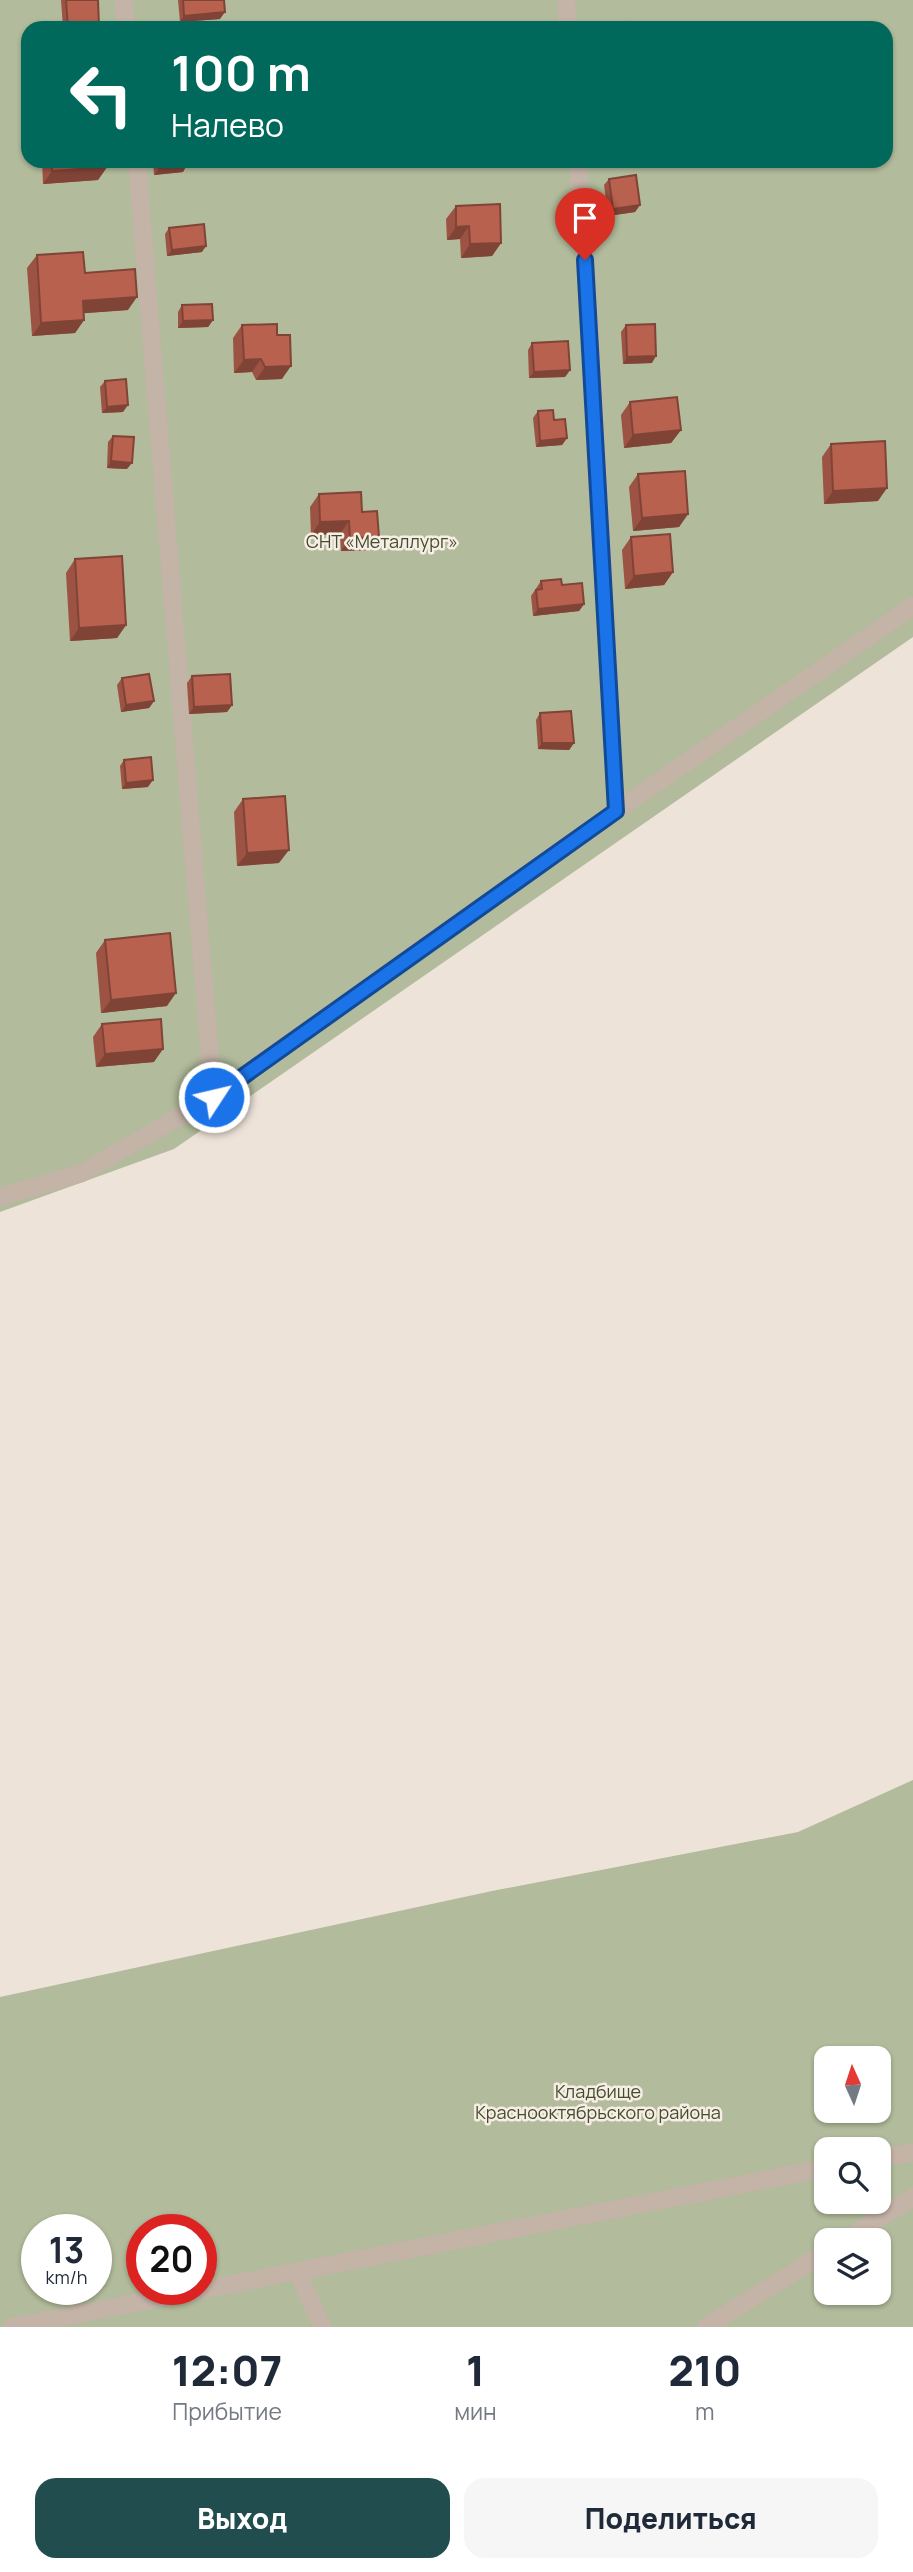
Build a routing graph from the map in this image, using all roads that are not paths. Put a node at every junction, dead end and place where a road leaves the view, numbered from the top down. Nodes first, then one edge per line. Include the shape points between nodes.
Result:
1 (123, 0) edge
2 (566, 0) edge
3 (125, 21) edge
4 (568, 21) edge
5 (138, 168) edge
6 (579, 168) edge
7 (913, 606) edge
8 (616, 811) junction
9 (214, 1097) junction
10 (0, 1197) edge
11 (913, 2152) edge
12 (891, 2156) edge
13 (814, 2170) edge
14 (913, 2197) edge
15 (864, 2228) edge
16 (814, 2260) edge
17 (297, 2271) junction
18 (12, 2327) edge
19 (322, 2327) edge
20 (706, 2327) edge

1 - 3 lane
2 - 4 lane
5 - 9 lane
6 - 8 lane
7 - 8 lane
8 - 9 lane
9 - 10 lane via 82,1173
11 - 12 lane
13 - 17 lane
14 - 15 lane
16 - 20 lane
17 - 18 lane
17 - 19 lane

